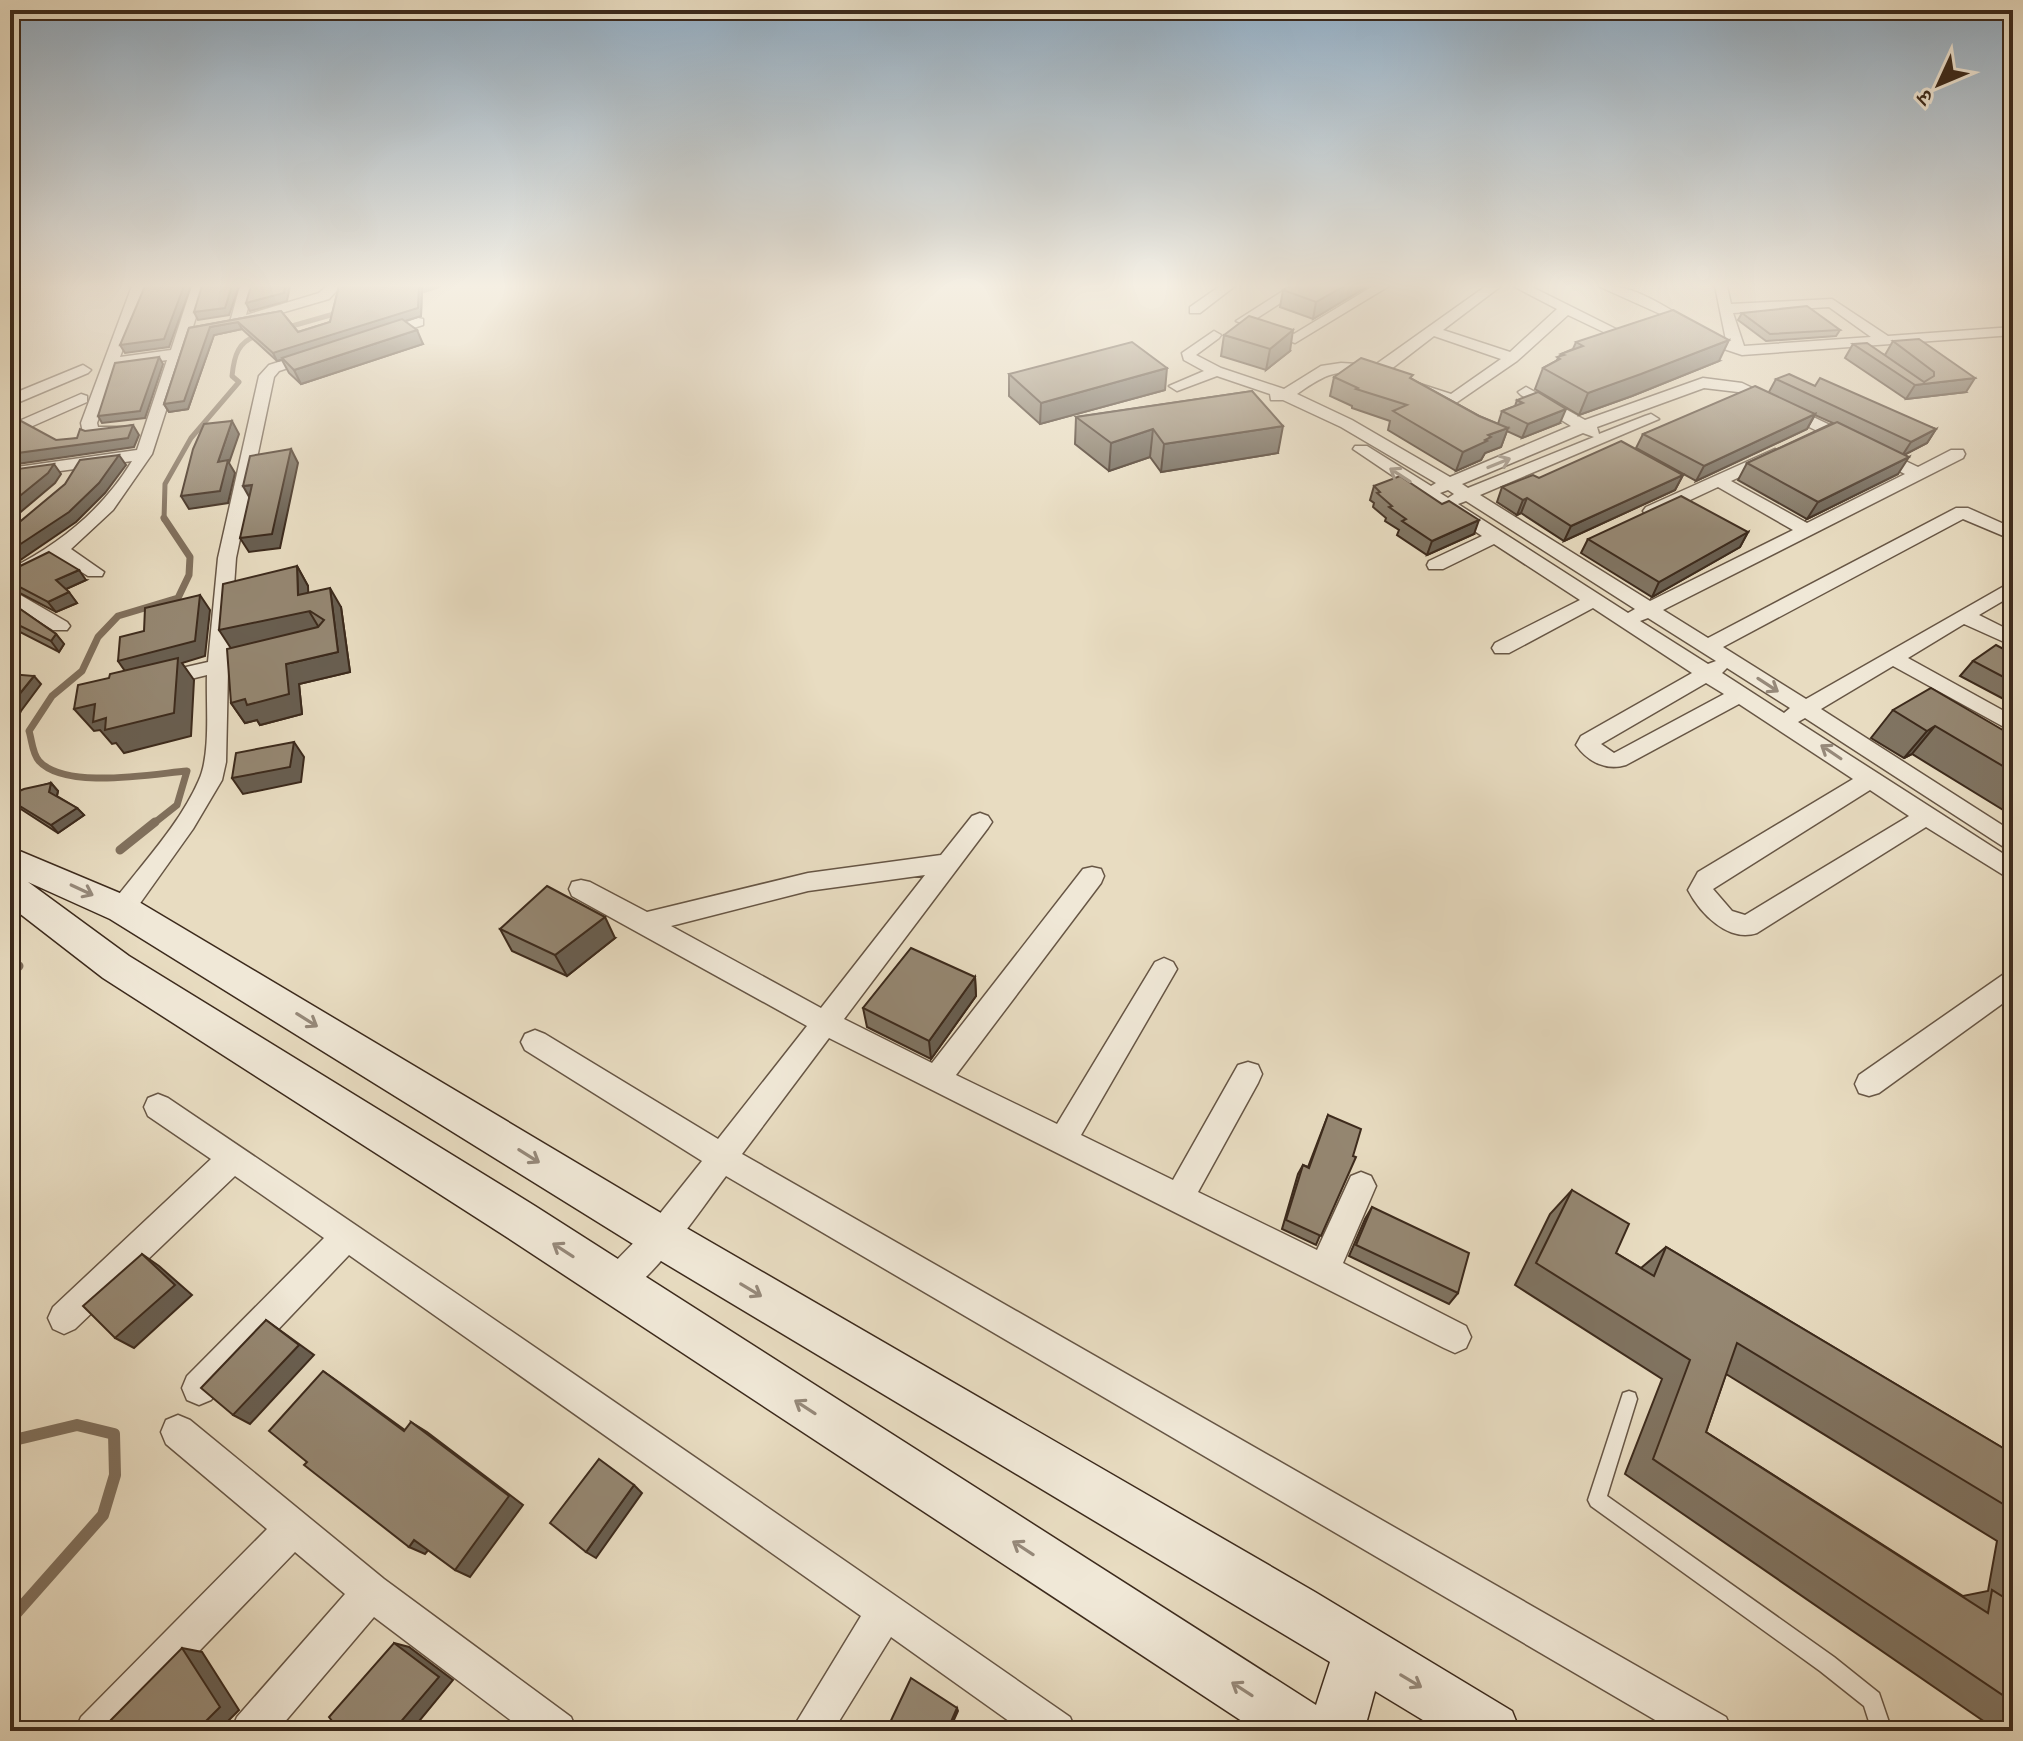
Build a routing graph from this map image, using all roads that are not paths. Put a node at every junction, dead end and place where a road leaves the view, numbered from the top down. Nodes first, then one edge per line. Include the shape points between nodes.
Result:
1 (110, 367) edge
2 (172, 367) edge
3 (281, 367) edge
4 (1209, 367) edge
5 (1382, 367) edge
6 (1499, 367) edge
7 (83, 370) dead end
8 (1378, 370) junction
9 (1216, 371) junction
10 (1731, 385) junction
11 (1177, 386) dead end
12 (1526, 392) dead end
13 (1291, 397) junction
14 (81, 399) dead end
15 (1257, 400) edge
16 (10, 401) edge
17 (1637, 407) junction
18 (1656, 416) junction
19 (153, 425) junction
20 (1585, 426) junction
21 (1827, 429) junction
22 (10, 431) edge
23 (1504, 438) edge
24 (1602, 439) junction
25 (1529, 450) junction
26 (144, 454) junction
27 (1629, 454) edge
28 (1957, 454) dead end
29 (80, 462) junction
30 (1547, 462) junction
31 (10, 473) edge
32 (1919, 474) junction
33 (68, 480) edge
34 (1718, 480) junction
35 (1446, 494) junction
36 (1466, 495) junction
37 (1640, 516) edge
38 (1807, 530) junction
39 (2013, 535) edge
40 (1495, 536) junction
41 (1585, 542) dead end
42 (59, 550) junction
43 (1560, 554) junction
44 (1538, 564) junction
45 (1436, 565) dead end
46 (95, 572) dead end
47 (10, 576) edge
48 (2013, 587) edge
49 (10, 595) edge
50 (1594, 600) junction
51 (1649, 610) junction
52 (1964, 616) junction
53 (1627, 621) junction
54 (60, 626) dead end
55 (2013, 640) edge
56 (1707, 647) junction
57 (1502, 648) dead end
58 (1893, 658) junction
59 (248, 659) edge
60 (1729, 660) junction
61 (218, 666) junction
62 (1708, 673) junction
63 (134, 686) edge
64 (1741, 694) junction
65 (1804, 710) junction
66 (1784, 721) junction
67 (2013, 725) edge
68 (1871, 779) junction
69 (1926, 816) junction
70 (980, 822) dead end
71 (2013, 844) edge
72 (948, 863) junction
73 (2013, 872) edge
74 (1092, 876) dead end
75 (18, 881) edge
76 (581, 889) dead end
77 (122, 909) junction
78 (647, 922) junction
79 (1164, 969) dead end
80 (2013, 982) edge
81 (823, 1022) junction
82 (535, 1042) dead end
83 (1248, 1074) dead end
84 (937, 1078) junction
85 (1869, 1084) dead end
86 (158, 1107) dead end
87 (1063, 1140) junction
88 (721, 1157) junction
89 (233, 1158) junction
90 (1361, 1186) dead end
91 (1179, 1197) junction
92 (347, 1236) junction
93 (661, 1237) junction
94 (1325, 1269) junction
95 (615, 1284) junction
96 (64, 1318) dead end
97 (1455, 1337) dead end
98 (199, 1388) edge
99 (1629, 1399) dead end
100 (178, 1432) dead end
101 (293, 1528) junction
102 (371, 1592) junction
103 (887, 1609) junction
104 (1360, 1651) junction
105 (536, 1725) edge
106 (95, 1731) edge
107 (251, 1731) edge
108 (811, 1731) edge
109 (1056, 1731) edge
110 (1307, 1731) edge
111 (1336, 1731) edge
112 (1492, 1731) edge
113 (1712, 1731) edge
114 (1882, 1731) edge

1 - 19 street via 89,423 91,433
2 - 19 street
3 - 61 street via 268,372 227,558
4 - 9 street
5 - 8 street
6 - 8 street via 1453,400 1379,376
7 - 16 street
8 - 13 street via 1322,371
9 - 11 street
9 - 13 street
10 - 17 street via 1703,383
10 - 18 street
10 - 21 street
12 - 20 street
13 - 15 street
13 - 35 street via 1373,438
35 -> 13 street via 1427,492
14 - 22 street
17 - 18 street
17 - 20 street
18 - 24 street
19 - 26 street
20 - 24 street
20 - 25 street
21 - 32 street
21 - 34 street
23 - 25 street
24 - 27 street
24 - 30 street
25 - 30 street
35 -> 25 street
26 - 29 street
26 - 42 street via 93,520
28 - 32 street
29 - 31 street
29 - 33 street
30 - 36 street
32 - 38 street
34 - 37 street via 1689,487
34 - 38 street
35 - 36 street
35 - 40 street
36 - 43 street
38 - 51 street
39 - 56 street via 1962,512
40 - 44 street
40 - 45 street
41 - 43 street
42 - 46 street
42 - 47 street
43 - 44 street
43 - 51 street
44 - 50 street
48 - 52 street
49 - 54 street
50 - 53 street
50 - 57 street
51 - 53 street
51 - 56 street
52 - 55 street
52 - 58 street
53 - 62 street
56 - 60 street
58 - 65 street
58 - 67 street
59 - 61 street
60 - 62 street
60 -> 65 street
61 - 63 street
61 - 77 street via 211,780
62 - 64 street
62 - 64 street via 1587,745 1609,761 1618,760
64 - 66 street
65 - 66 street
65 - 71 street
68 -> 66 street
68 - 69 street
68 - 69 street via 1707,879 1700,890 1723,918 1748,926
69 - 73 street
70 - 72 street
72 - 78 street via 808,882
72 - 81 street
74 - 84 street
75 -> 77 street
95 -> 75 street via 116,967
76 - 78 street
77 -> 93 street
78 - 81 street
79 - 87 street
80 - 85 street
81 - 84 street
81 - 88 street
82 - 88 street
83 - 91 street
84 - 87 street
86 - 89 street
87 - 91 street
88 - 93 street
88 - 113 street
89 - 92 street
89 - 96 street
90 - 94 street
91 - 94 street
92 - 98 street
92 - 103 street
93 - 95 street
93 -> 104 street
94 - 97 street
110 -> 95 street
99 - 114 lane via 1597,1500 1872,1700
100 - 101 street
101 - 102 street
101 - 106 street
102 - 105 street
102 - 107 street
103 - 108 street
103 - 109 street
104 - 111 street
104 -> 112 street

